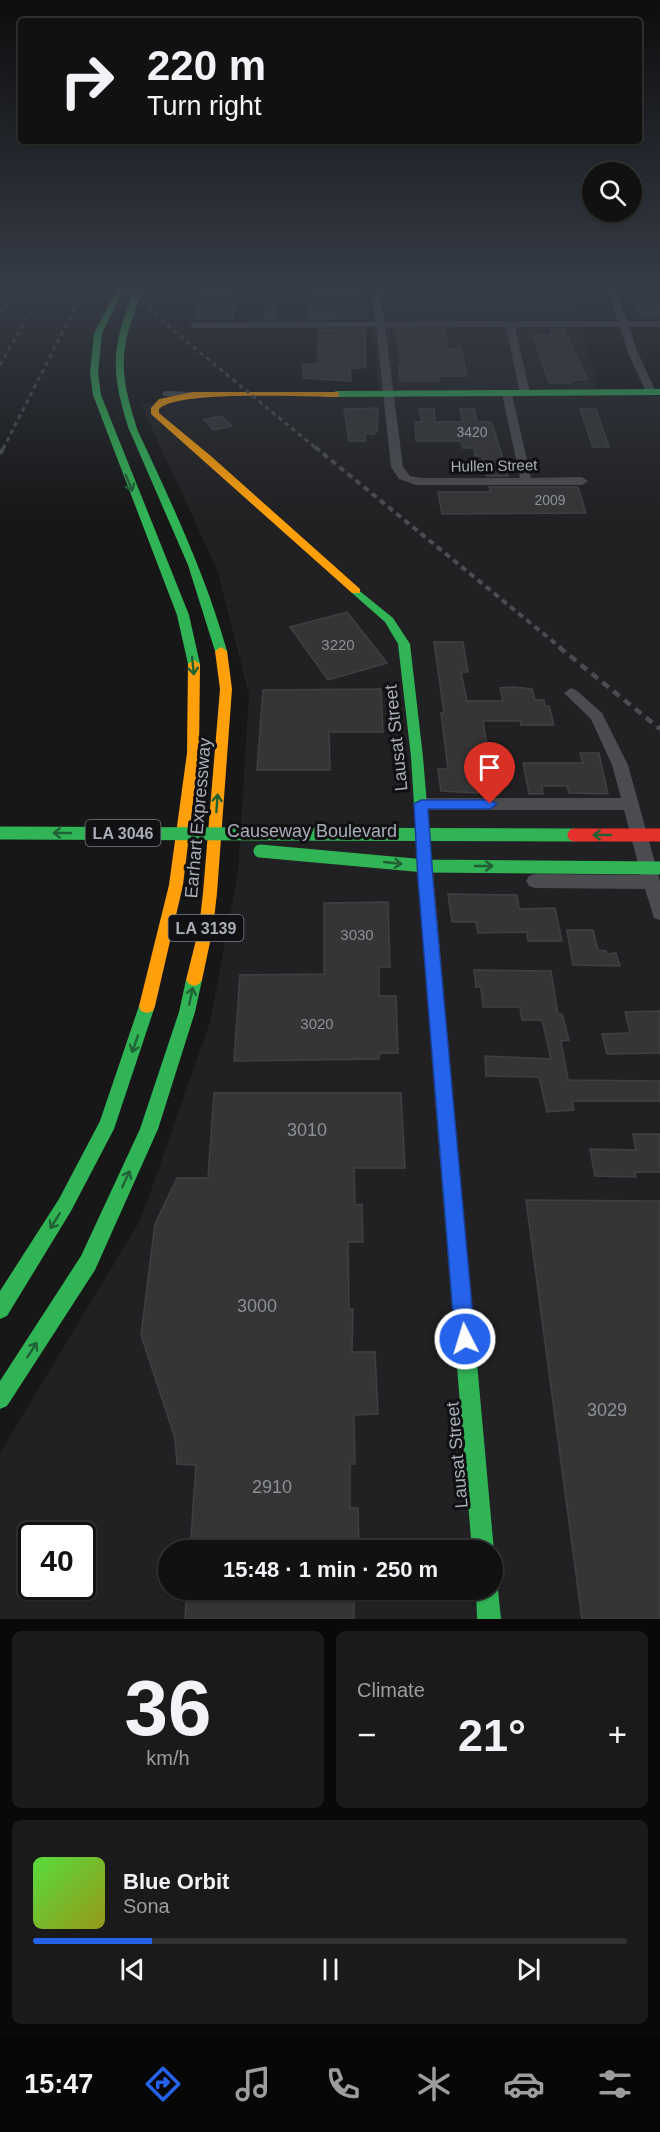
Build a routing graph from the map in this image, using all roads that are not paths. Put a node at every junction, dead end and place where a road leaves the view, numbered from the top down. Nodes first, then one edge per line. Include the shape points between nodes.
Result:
1 (94, 366) edge
2 (115, 366) edge
3 (384, 366) edge
4 (519, 366) edge
5 (643, 366) edge
6 (655, 392) edge
7 (525, 393) junction
8 (166, 394) dead end
9 (387, 394) junction
10 (507, 394) junction
11 (194, 395) junction
12 (526, 481) junction
13 (582, 481) dead end
14 (572, 693) dead end
15 (421, 804) junction
16 (629, 804) junction
17 (648, 816) dead end
18 (247, 832) junction
19 (0, 833) edge
20 (660, 835) edge
21 (161, 849) dead end
22 (241, 849) junction
23 (433, 850) dead end
24 (624, 851) dead end
25 (660, 852) edge
26 (656, 875) edge
27 (426, 880) junction
28 (660, 913) edge
29 (0, 1310) edge
30 (0, 1399) edge
31 (482, 1540) edge
32 (488, 1600) edge
33 (489, 1619) edge

1 -> 29 main road, Earhart Expressway / LA 3139 via 97,395 108,428 183,615 194,663 193,753 176,885 144,1017 108,1122 65,1205
30 -> 2 main road, Earhart Expressway / LA 3139, bridge via 88,1263 148,1130 188,1012 206,928 226,689 223,654 201,584 133,429
3 - 9 street
4 - 7 street
5 - 6 street
6 - 7 main road
7 - 10 main road
8 - 11 street
9 - 10 main road
9 - 11 main road
9 - 12 street, Hullen Street via 397,467 406,480
10 - 12 street
11 - 15 main road, Lausat Street via 162,401 155,414 389,620 404,644
12 - 13 street, Hullen Street
14 - 16 street via 597,716 609,739
15 - 16 street
15 - 27 main road, Lausat Street
16 - 26 street
17 - 18 main road, bridge via 403,819
18 -> 19 main road, Causeway Boulevard / LA 3046, bridge
20 -> 18 main road, bridge
21 - 22 main road, Causeway Boulevard / LA 3046
22 - 23 main road, Causeway Boulevard / LA 3046, bridge
22 -> 26 main road, bridge via 425,866
24 - 25 main road
26 - 27 street
26 - 28 street
27 - 31 main road, Lausat Street
32 - 33 main road

